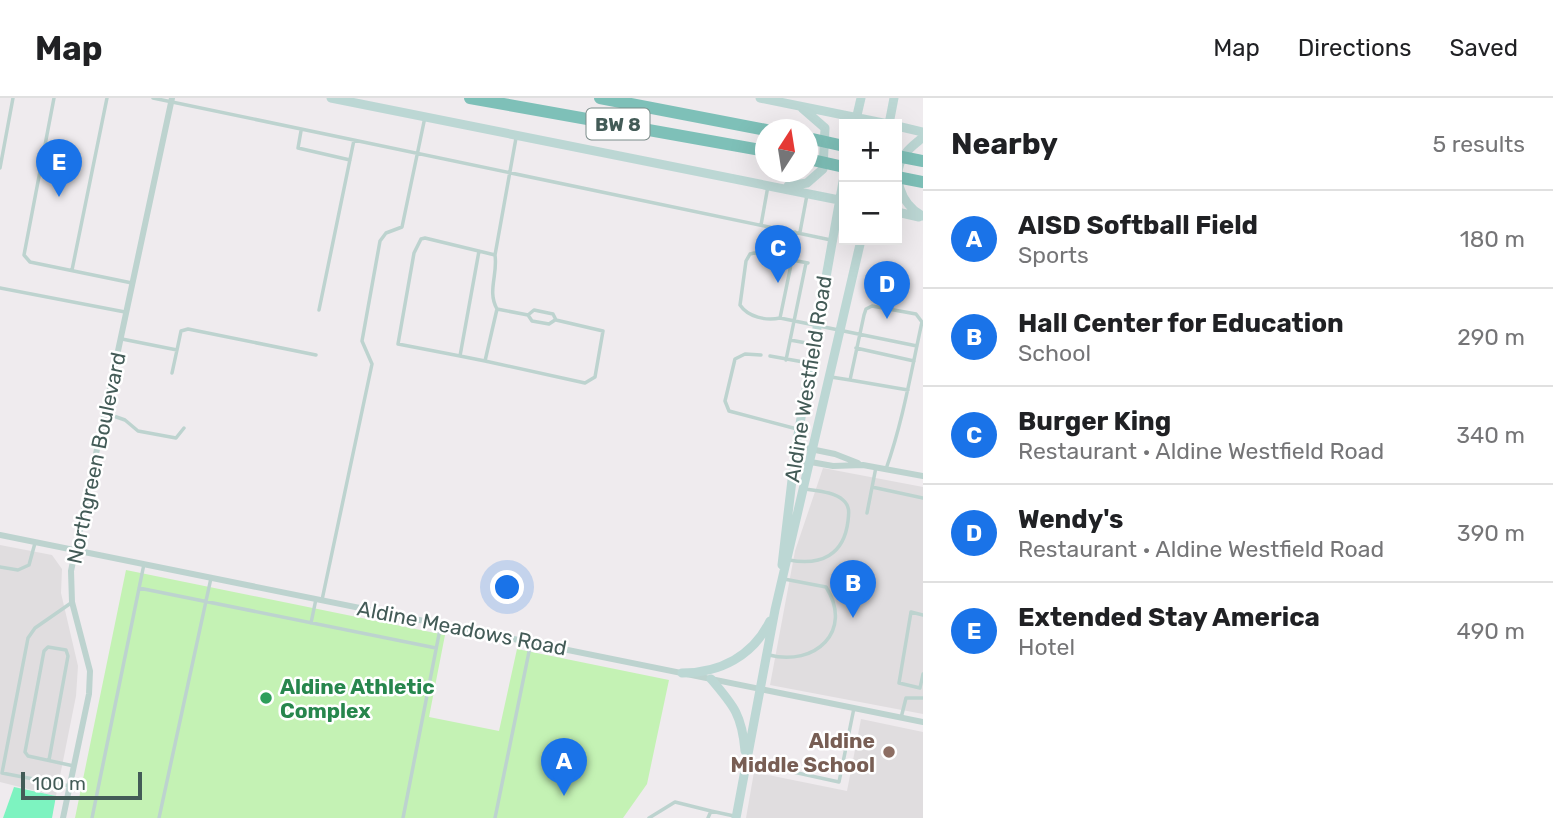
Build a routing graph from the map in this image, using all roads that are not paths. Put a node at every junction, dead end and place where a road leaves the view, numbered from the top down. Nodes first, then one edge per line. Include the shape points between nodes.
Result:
1 (13, 98) edge
2 (54, 98) edge
3 (107, 98) edge
4 (153, 98) edge
5 (331, 98) edge
6 (470, 98) edge
7 (600, 98) edge
8 (760, 98) edge
9 (861, 98) edge
10 (894, 98) edge
11 (172, 100) edge
12 (800, 106) junction
13 (425, 117) junction
14 (849, 119) edge
15 (856, 119) edge
16 (890, 119) edge
17 (755, 128) edge
18 (902, 128) edge
19 (301, 131) junction
20 (517, 135) junction
21 (923, 135) edge
22 (354, 140) junction
23 (818, 140) edge
24 (839, 145) edge
25 (755, 149) edge
26 (417, 153) junction
27 (902, 157) edge
28 (350, 160) junction
29 (818, 161) edge
30 (923, 161) edge
31 (839, 166) edge
32 (0, 168) edge
33 (511, 173) junction
34 (902, 178) edge
35 (923, 182) edge
36 (768, 185) junction
37 (780, 187) junction
38 (807, 193) junction
39 (839, 199) edge
40 (839, 211) edge
41 (902, 213) edge
42 (923, 217) edge
43 (761, 225) junction
44 (798, 233) junction
45 (831, 240) junction
46 (860, 245) edge
47 (479, 251) junction
48 (495, 255) junction
49 (791, 260) junction
50 (72, 270) junction
51 (134, 283) junction
52 (0, 288) edge
53 (496, 309) junction
54 (319, 310) dead end
55 (128, 313) junction
56 (528, 315) junction
57 (780, 318) junction
58 (555, 320) junction
59 (796, 320) junction
60 (817, 324) junction
61 (840, 329) junction
62 (860, 334) junction
63 (122, 339) junction
64 (790, 340) junction
65 (814, 345) junction
66 (917, 346) junction
67 (856, 348) junction
68 (177, 350) junction
69 (316, 355) dead end
70 (761, 355) dead end
71 (460, 356) junction
72 (770, 356) dead end
73 (786, 359) junction
74 (485, 361) junction
75 (914, 362) junction
76 (811, 363) junction
77 (172, 373) dead end
78 (829, 376) junction
79 (849, 380) junction
80 (908, 390) junction
81 (105, 413) junction
82 (184, 428) dead end
83 (799, 430) junction
84 (796, 446) junction
85 (811, 449) junction
86 (794, 459) junction
87 (809, 461) junction
88 (863, 465) junction
89 (876, 467) junction
90 (886, 468) junction
91 (923, 476) edge
92 (872, 488) junction
93 (802, 489) junction
94 (923, 498) edge
95 (867, 513) dead end
96 (0, 535) edge
97 (35, 542) junction
98 (75, 550) junction
99 (787, 560) junction
100 (144, 564) junction
101 (0, 567) edge
102 (211, 578) junction
103 (782, 581) junction
104 (139, 587) junction
105 (319, 599) junction
106 (206, 601) junction
107 (72, 602) junction
108 (775, 610) junction
109 (923, 615) edge
110 (311, 623) junction
111 (441, 624) junction
112 (531, 642) junction
113 (436, 648) junction
114 (767, 655) junction
115 (682, 673) junction
116 (923, 674) edge
117 (711, 680) junction
118 (910, 685) junction
119 (760, 690) junction
120 (906, 698) junction
121 (923, 698) edge
122 (854, 708) junction
123 (901, 718) junction
124 (923, 722) edge
125 (48, 760) junction
126 (746, 762) junction
127 (74, 766) junction
128 (1, 772) edge
129 (69, 786) junction
130 (711, 811) junction
131 (736, 817) edge
132 (63, 818) edge
133 (92, 818) edge
134 (159, 818) edge
135 (402, 818) edge
136 (495, 818) edge
137 (649, 818) edge
138 (708, 818) edge

1 - 32 lane
2 - 50 lane via 24,255 30,262
3 - 50 lane
4 - 11 lane
5 - 13 main road
6 - 25 highway, BW 8
7 - 17 highway, BW 8
8 - 12 main road
9 - 15 main road
10 - 16 main road
11 - 19 lane
11 - 51 street, Northgreen Boulevard
12 - 14 main road
12 - 37 main road via 825,128 823,169 807,183
13 - 20 main road
13 - 26 lane
18 - 21 main road
19 - 22 lane
19 - 28 lane via 298,148
20 - 33 lane
20 - 36 main road
21 - 42 main road via 905,153 899,169 899,189 905,202
22 - 26 lane
22 - 28 lane
23 - 24 highway
26 - 33 lane
26 - 105 lane via 402,227 386,233 380,241 362,341 372,363
27 - 30 highway
28 - 54 lane
29 - 31 highway
33 - 43 lane
33 - 48 lane
34 - 35 highway
36 - 37 main road
36 - 43 lane
37 - 38 main road
38 - 39 main road
38 - 44 lane
40 - 45 main road, Aldine Westfield Road
41 - 42 main road
43 - 44 lane
44 - 45 lane
44 - 49 lane
45 - 60 main road, Aldine Westfield Road
46 - 61 main road, Aldine Westfield Road
47 - 48 lane
47 - 71 lane
47 - 71 lane via 421,239 412,266 398,344
48 - 53 lane via 490,297
49 - 57 lane
49 - 57 lane via 750,254 746,261 740,305 748,314
49 - 59 lane via 807,263
50 - 51 lane
51 - 55 street, Northgreen Boulevard
52 - 55 lane
53 - 56 lane
53 - 74 lane
55 - 63 street, Northgreen Boulevard
56 - 58 lane via 532,321 549,324
56 - 58 lane via 534,310 553,314
57 - 59 lane
58 - 74 lane via 603,331 596,377 585,383
59 - 60 lane
59 - 64 lane
60 - 61 lane
60 - 65 main road, Aldine Westfield Road
61 - 62 lane
61 - 78 main road, Aldine Westfield Road
62 - 66 lane
62 - 66 lane via 866,309 872,306 916,314 922,322
62 - 67 lane
63 - 68 lane
63 - 81 street, Northgreen Boulevard
64 - 65 lane
64 - 73 lane
65 - 76 main road, Aldine Westfield Road
66 - 75 lane
67 - 75 lane
67 - 79 lane
68 - 69 lane via 181,331 188,329
68 - 77 lane
70 - 83 lane via 735,359 725,401 729,411
71 - 74 lane
72 - 73 lane
73 - 76 lane
75 - 80 lane
76 - 83 main road, Aldine Westfield Road
78 - 79 lane
78 - 85 main road, Aldine Westfield Road
79 - 80 lane
80 - 90 lane
81 - 82 lane via 138,431 176,438
81 - 98 street, Northgreen Boulevard
83 - 84 main road, Aldine Westfield Road
84 - 85 street
84 - 86 main road, Aldine Westfield Road
85 - 87 main road, Aldine Westfield Road
85 - 88 street
86 - 87 street
86 - 103 main road, Aldine Westfield Road via 782,541
87 - 88 street
87 - 93 main road, Aldine Westfield Road
88 - 89 street
89 - 90 street
89 - 92 lane
90 - 91 street
92 - 94 lane
92 - 95 lane
93 - 99 main road, Aldine Westfield Road
93 - 99 lane via 845,502 849,512 844,544 820,561
96 - 97 street, Aldine Meadows Road
97 - 98 street, Aldine Meadows Road
97 - 101 lane via 29,565 18,570
98 - 100 street, Aldine Meadows Road
98 - 107 street, Northgreen Boulevard
99 - 103 main road, Aldine Westfield Road
100 - 102 street, Aldine Meadows Road
100 - 104 lane
102 - 105 street, Aldine Meadows Road
102 - 106 lane
103 - 108 main road, Aldine Westfield Road
103 - 114 lane via 826,587 835,606 831,633 810,654 788,659
104 - 106 lane
104 - 133 lane
105 - 110 lane
105 - 111 street, Aldine Meadows Road
106 - 110 lane
106 - 134 lane
107 - 127 street, Northgreen Boulevard via 90,671
107 - 128 lane via 28,638
108 - 114 main road, Aldine Westfield Road
108 - 115 main road via 761,639 741,657 705,672
109 - 118 lane via 911,612 899,683
110 - 113 lane
111 - 112 street, Aldine Meadows Road
111 - 113 lane
112 - 115 street, Aldine Meadows Road
112 - 136 lane
113 - 135 lane
114 - 119 main road, Aldine Westfield Road
115 - 117 street, Aldine Meadows Road
116 - 118 lane via 920,688
117 - 119 street, Aldine Meadows Road
117 - 126 main road via 743,723
118 - 120 lane
119 - 122 street, Aldine Meadows Road
119 - 126 main road, Aldine Westfield Road
120 - 121 lane
120 - 123 lane
122 - 123 street, Aldine Meadows Road
122 - 126 lane via 839,782
123 - 124 street, Aldine Meadows Road
125 - 125 lane via 25,752 48,647 66,650 68,656
125 - 127 lane
126 - 131 main road, Aldine Westfield Road
127 - 129 street, Northgreen Boulevard
128 - 129 lane
129 - 132 street, Northgreen Boulevard
130 - 131 lane
130 - 137 lane via 675,802
130 - 138 lane

